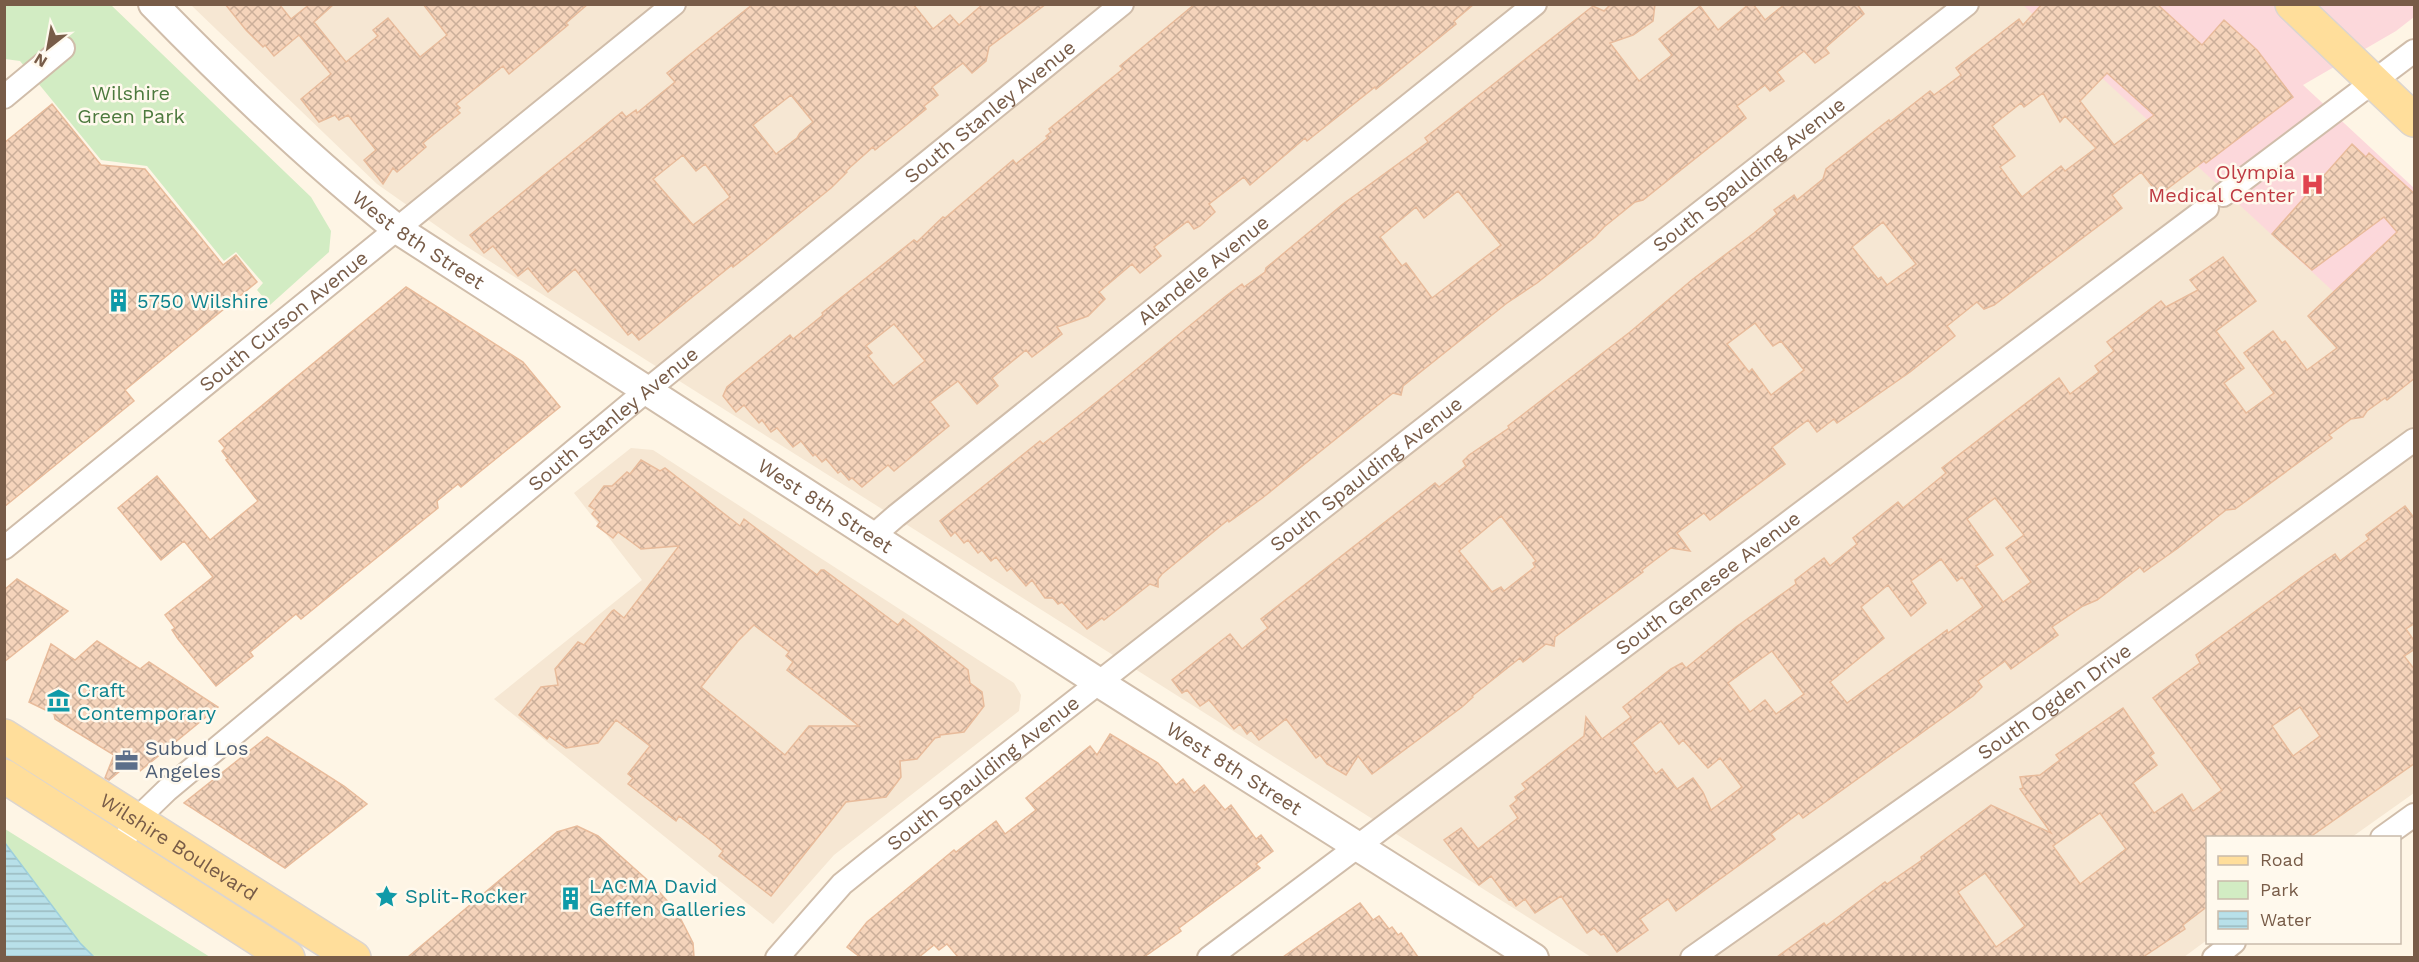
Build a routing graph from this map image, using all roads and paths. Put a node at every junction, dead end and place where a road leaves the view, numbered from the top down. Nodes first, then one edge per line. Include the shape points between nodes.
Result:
1 (153, 4) edge
2 (674, 4) edge
3 (1122, 4) edge
4 (1535, 4) edge
5 (1967, 4) edge
6 (2292, 4) edge
7 (63, 48) dead end
8 (2415, 51) edge
9 (2373, 82) junction
10 (4, 97) edge
11 (2415, 120) edge
12 (397, 229) junction
13 (646, 391) junction
14 (2415, 440) edge
15 (873, 536) junction
16 (4, 548) edge
17 (1098, 682) junction
18 (4, 736) edge
19 (4, 776) edge
20 (2415, 814) edge
21 (136, 820) junction
22 (2383, 836) edge
23 (1355, 846) junction
24 (119, 849) junction
25 (2231, 944) edge
26 (288, 957) edge
27 (354, 957) edge
28 (777, 957) edge
29 (1209, 957) edge
30 (1534, 957) edge
31 (1692, 957) edge
32 (2214, 957) edge

1 - 12 street, West 8th Street via 220,74 328,173
2 - 12 street, South Curson Avenue
3 - 13 street, South Stanley Avenue
4 - 15 street, Alandele Avenue
5 - 17 street, South Spaulding Avenue
6 - 9 main road
7 - 10 street
8 - 9 street, South Genesee Avenue
9 - 11 main road
9 - 23 street, South Genesee Avenue
12 - 13 street, West 8th Street
12 - 16 street, South Curson Avenue
13 - 15 street, West 8th Street
13 - 21 street, South Stanley Avenue via 184,775
14 - 31 street, South Ogden Drive via 2045,709
15 - 17 street, West 8th Street
17 - 23 street, West 8th Street
17 - 28 street, South Spaulding Avenue via 842,884
18 - 21 main road, Wilshire Boulevard
19 - 24 main road, Wilshire Boulevard
20 - 22 street
21 - 24 street, South Stanley Avenue
21 - 27 main road, Wilshire Boulevard
23 - 29 street, South Genesee Avenue
23 - 30 street, West 8th Street
24 - 26 main road, Wilshire Boulevard
25 - 32 street

